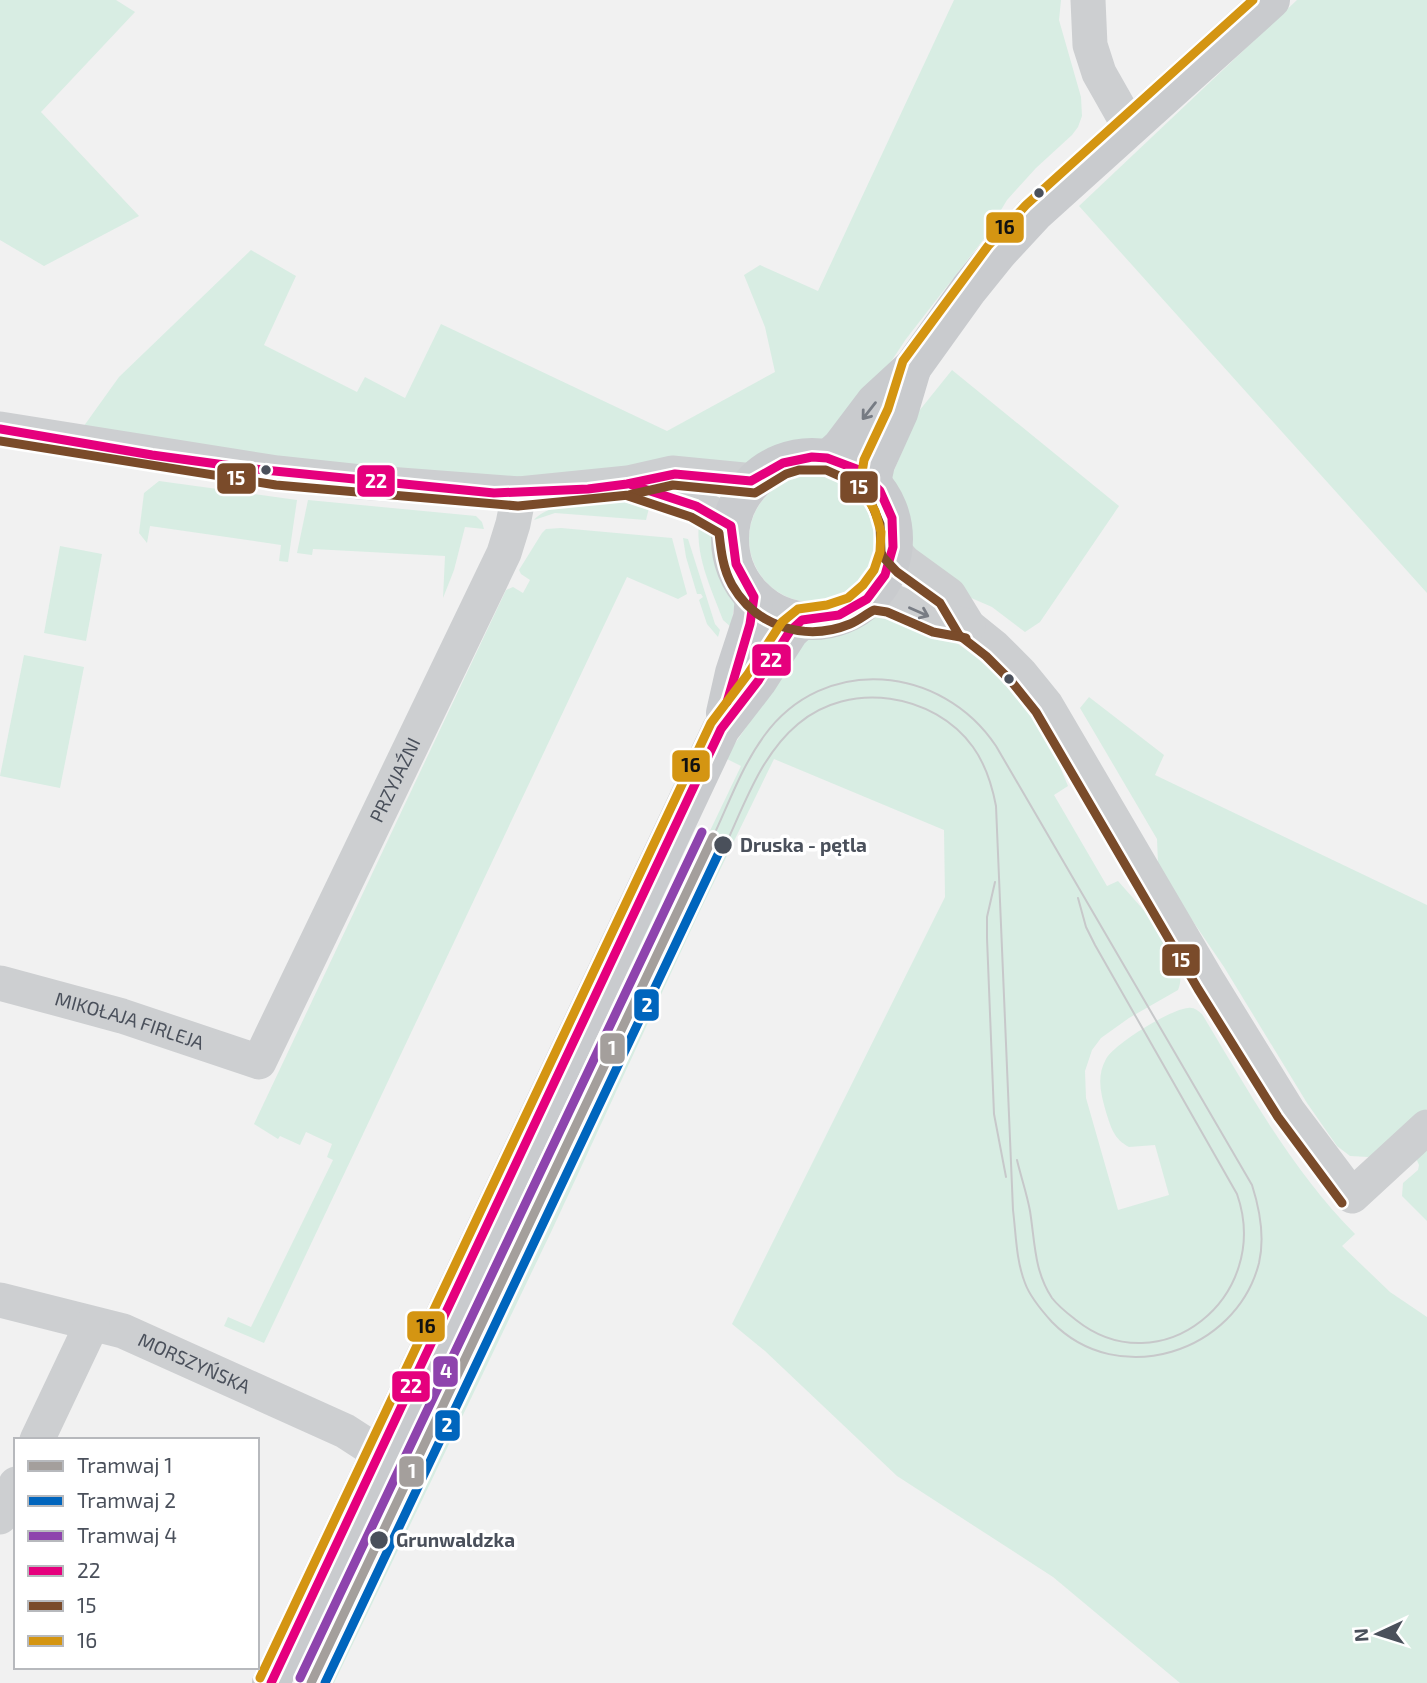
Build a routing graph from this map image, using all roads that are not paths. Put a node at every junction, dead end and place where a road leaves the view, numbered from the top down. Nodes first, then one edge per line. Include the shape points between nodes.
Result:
1 (1088, 0) edge
2 (1270, 0) edge
3 (1129, 126) junction
4 (913, 367) junction
5 (0, 429) edge
6 (829, 458) junction
7 (754, 481) junction
8 (872, 482) junction
9 (628, 484) junction
10 (519, 494) junction
11 (731, 526) junction
12 (893, 550) junction
13 (754, 597) junction
14 (871, 597) junction
15 (802, 620) junction
16 (968, 626) junction
17 (721, 729) junction
18 (0, 982) edge
19 (259, 1062) joint
20 (1427, 1127) edge
21 (0, 1300) edge
22 (92, 1324) junction
23 (38, 1438) edge
24 (379, 1453) junction
25 (14, 1487) edge
26 (0, 1517) edge
27 (271, 1683) edge

1 - 3 street via 1090,45 1099,73
2 - 3 main road
3 - 4 main road via 998,253
4 -> 6 main road via 875,402
4 - 8 main road
5 - 10 street via 277,473
6 - 7 main road via 797,458
6 - 8 main road
7 - 9 street via 672,474
7 - 11 main road
8 - 12 main road via 888,507
9 - 10 street
9 - 11 street via 699,506
10 - 19 street, PRZYJAŹNI via 504,553
11 - 13 main road via 735,565
12 - 14 main road via 882,583
12 - 16 street via 949,596
13 - 15 main road via 768,608
13 - 17 main road
14 - 15 main road via 846,614
14 -> 16 street
15 - 17 main road
16 - 20 street via 1020,673 1046,705 1288,1111 1352,1196
17 - 24 main road
18 - 19 street, MIKOŁAJA FIRLEJA via 122,1016
21 - 22 street, MORSZYŃSKA
22 - 23 street
22 - 24 street, MORSZYŃSKA via 123,1331 244,1385 349,1433
24 - 27 main road
25 - 26 street

